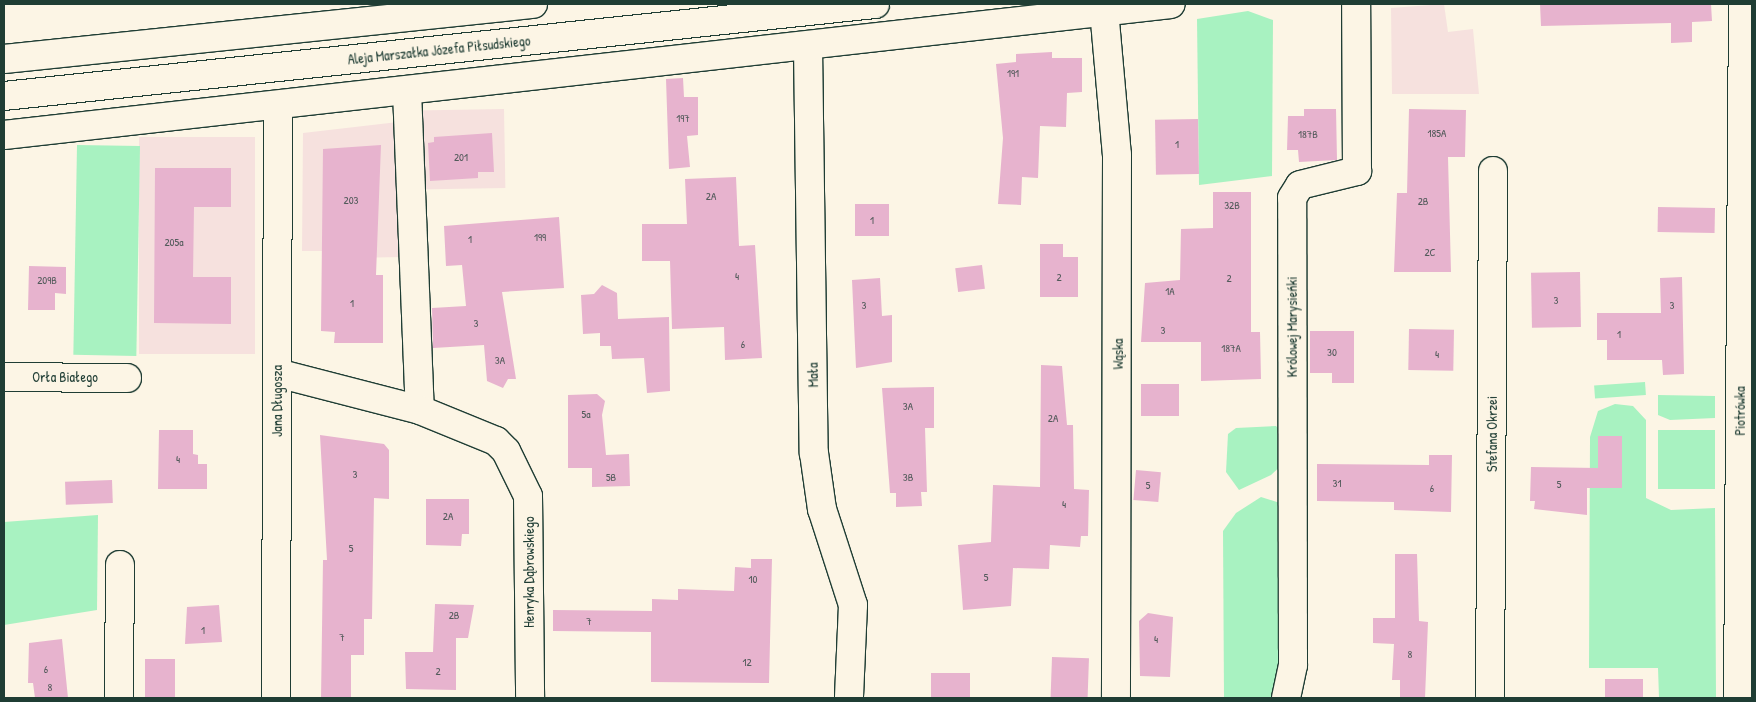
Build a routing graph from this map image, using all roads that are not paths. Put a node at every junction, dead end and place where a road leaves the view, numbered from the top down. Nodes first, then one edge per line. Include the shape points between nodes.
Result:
1 (533, 4) edge
2 (875, 4) edge
3 (1171, 4) edge
4 (1356, 4) edge
5 (1742, 4) edge
6 (1104, 10) junction
7 (808, 47) junction
8 (4, 60) edge
9 (407, 91) junction
10 (4, 96) edge
11 (278, 104) junction
12 (4, 135) edge
13 (1493, 171) dead end
14 (277, 374) junction
15 (4, 377) edge
16 (127, 378) dead end
17 (420, 410) junction
18 (120, 565) dead end
19 (120, 698) edge
20 (276, 698) edge
21 (530, 698) edge
22 (849, 698) edge
23 (1116, 698) edge
24 (1286, 698) edge
25 (1490, 698) edge
26 (1738, 698) edge

1 - 8 street
2 - 10 street, Aleja Marszałka Józefa Piłsudskiego
3 - 6 street
4 - 24 street, Królowej Marysieńki via 1357,172 1300,185 1292,198 1293,665
5 - 26 street, Piotrówka
6 - 7 street
6 - 23 street, Wąska via 1117,155
7 - 9 street
7 - 22 street, Mała via 814,453 822,509 853,605
9 - 11 street
9 - 17 street
11 - 12 street
11 - 14 street, Jana Długosza
13 - 25 street, Stefana Okrzei
14 - 17 street
14 - 20 street, Jana Długosza
15 - 16 street, Orła Białego
17 - 21 street, Henryka Dąbrowskiego via 496,442 506,451 525,481 528,496
18 - 19 street

